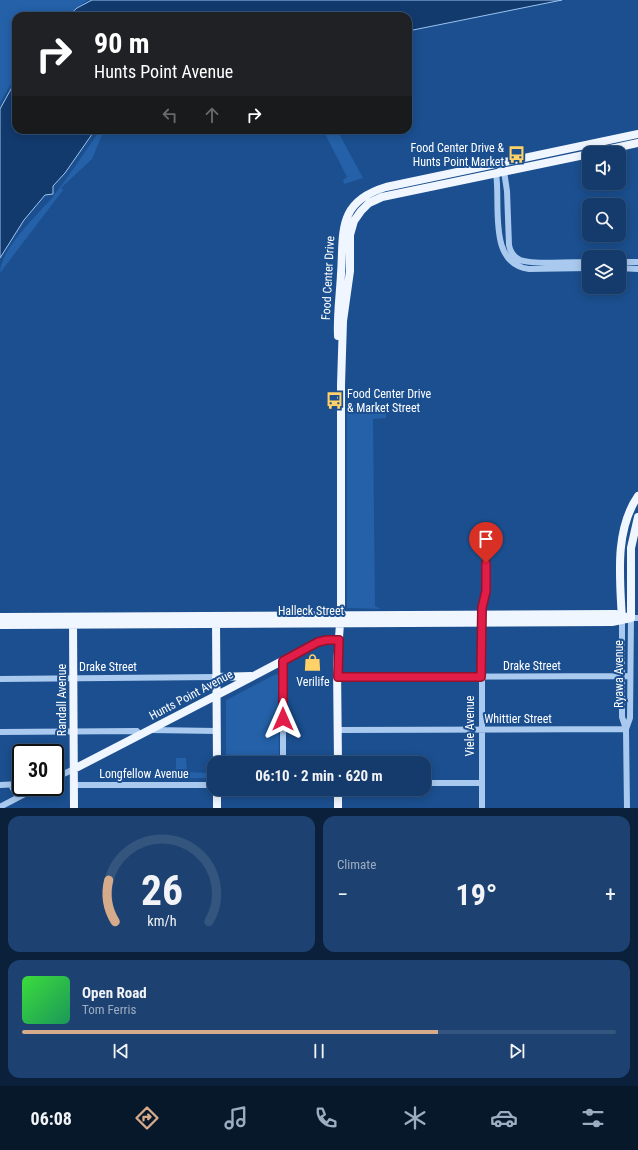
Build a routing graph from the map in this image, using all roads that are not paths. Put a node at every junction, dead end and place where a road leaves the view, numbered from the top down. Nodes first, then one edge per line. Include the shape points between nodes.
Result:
1 (638, 134) edge
2 (638, 143) edge
3 (624, 146) edge
4 (582, 155) edge
5 (497, 164) junction
6 (458, 172) junction
7 (500, 172) junction
8 (411, 190) junction
9 (582, 262) edge
10 (626, 262) edge
11 (638, 262) edge
12 (582, 268) edge
13 (626, 268) edge
14 (638, 269) edge
15 (341, 385) junction
16 (638, 496) edge
17 (638, 516) edge
18 (486, 549) dead end
19 (0, 617) edge
20 (622, 618) junction
21 (634, 618) edge
22 (341, 619) junction
23 (482, 619) junction
24 (73, 621) junction
25 (216, 621) junction
26 (0, 625) edge
27 (339, 640) junction
28 (283, 661) junction
29 (251, 676) junction
30 (622, 676) junction
31 (630, 676) junction
32 (216, 677) junction
33 (338, 677) junction
34 (481, 677) junction
35 (73, 678) junction
36 (0, 679) edge
37 (216, 697) junction
38 (168, 721) junction
39 (626, 729) junction
40 (150, 730) junction
41 (338, 730) junction
42 (482, 730) junction
43 (118, 731) junction
44 (217, 731) junction
45 (0, 732) edge
46 (74, 732) junction
47 (174, 732) junction
48 (140, 735) junction
49 (124, 744) junction
50 (217, 756) edge
51 (283, 756) edge
52 (338, 756) edge
53 (74, 769) junction
54 (64, 774) edge
55 (431, 783) edge
56 (482, 783) junction
57 (0, 785) edge
58 (11, 785) joint
59 (74, 785) junction
60 (207, 785) edge
61 (217, 796) edge
62 (338, 796) edge
63 (18, 797) joint
64 (0, 807) edge
65 (74, 808) edge
66 (217, 808) edge
67 (338, 808) edge
68 (482, 808) edge
69 (627, 808) edge

1 - 5 main road, Food Center Drive
2 - 3 main road, Food Center Drive
4 - 7 main road, Food Center Drive
5 - 6 main road, Food Center Drive
5 - 7 street
6 - 8 main road
6 - 15 main road, Food Center Drive via 375,191 359,201 347,217 342,236 337,306
7 - 8 main road, Food Center Drive
7 - 9 street via 507,191 509,245 516,257 528,262
7 - 12 street via 499,237 503,252 511,262 522,269
8 - 15 main road, Food Center Drive via 373,201 361,211 352,225
10 - 11 street
13 - 14 street
15 - 22 main road, Food Center Drive
16 - 20 main road via 629,513 622,539
17 - 21 main road via 631,548
18 - 23 street, Viele Avenue via 486,591 482,603
19 - 24 main road, Halleck Street
20 - 21 main road, Halleck Street
20 - 23 main road, Halleck Street
20 - 30 street, Ryawa Avenue
21 - 31 street, Ryawa Avenue
22 - 23 main road, Halleck Street
22 - 25 main road, Halleck Street
22 - 27 main road, Food Center Drive
23 - 34 street, Viele Avenue
24 - 25 main road, Halleck Street
24 - 26 main road, Halleck Street
24 - 35 main road, Randall Avenue
25 - 32 main road
27 - 28 main road, Hunts Point Avenue via 318,642
27 - 33 main road, Food Center Drive
28 - 29 main road, Hunts Point Avenue
28 - 51 street
29 - 32 main road
29 - 37 main road, Hunts Point Avenue
30 - 31 street, Drake Street
30 - 34 street, Drake Street
30 - 39 street, Ryawa Avenue via 622,717
31 - 39 street, Ryawa Avenue via 630,718
32 - 35 street, Drake Street
32 - 37 main road
33 - 34 street, Drake Street
33 - 41 main road, Food Center Drive
34 - 42 street, Viele Avenue
35 - 36 street, Drake Street
35 - 46 main road, Randall Avenue
37 - 38 main road, Hunts Point Avenue
37 - 44 main road
38 - 40 main road, Hunts Point Avenue
38 - 47 street
39 - 42 street, Whittier Street
39 - 69 street, Ryawa Avenue
40 - 47 street
40 - 48 main road, Hunts Point Avenue
41 - 42 street, Whittier Street
41 - 52 main road, Food Center Drive
42 - 56 street, Viele Avenue
43 - 46 street
43 - 48 street via 137,730
43 - 49 street
44 - 47 street
44 - 50 main road
45 - 46 street
46 - 53 main road, Randall Avenue
48 - 49 main road, Hunts Point Avenue
49 - 53 main road, Hunts Point Avenue
53 - 54 street, Hunts Point Avenue
53 - 59 main road, Randall Avenue
55 - 56 street
56 - 68 street, Viele Avenue
57 - 58 street
58 - 63 street
59 - 60 street, Longfellow Avenue
59 - 65 main road, Randall Avenue
61 - 66 main road
62 - 67 main road
63 - 64 street

